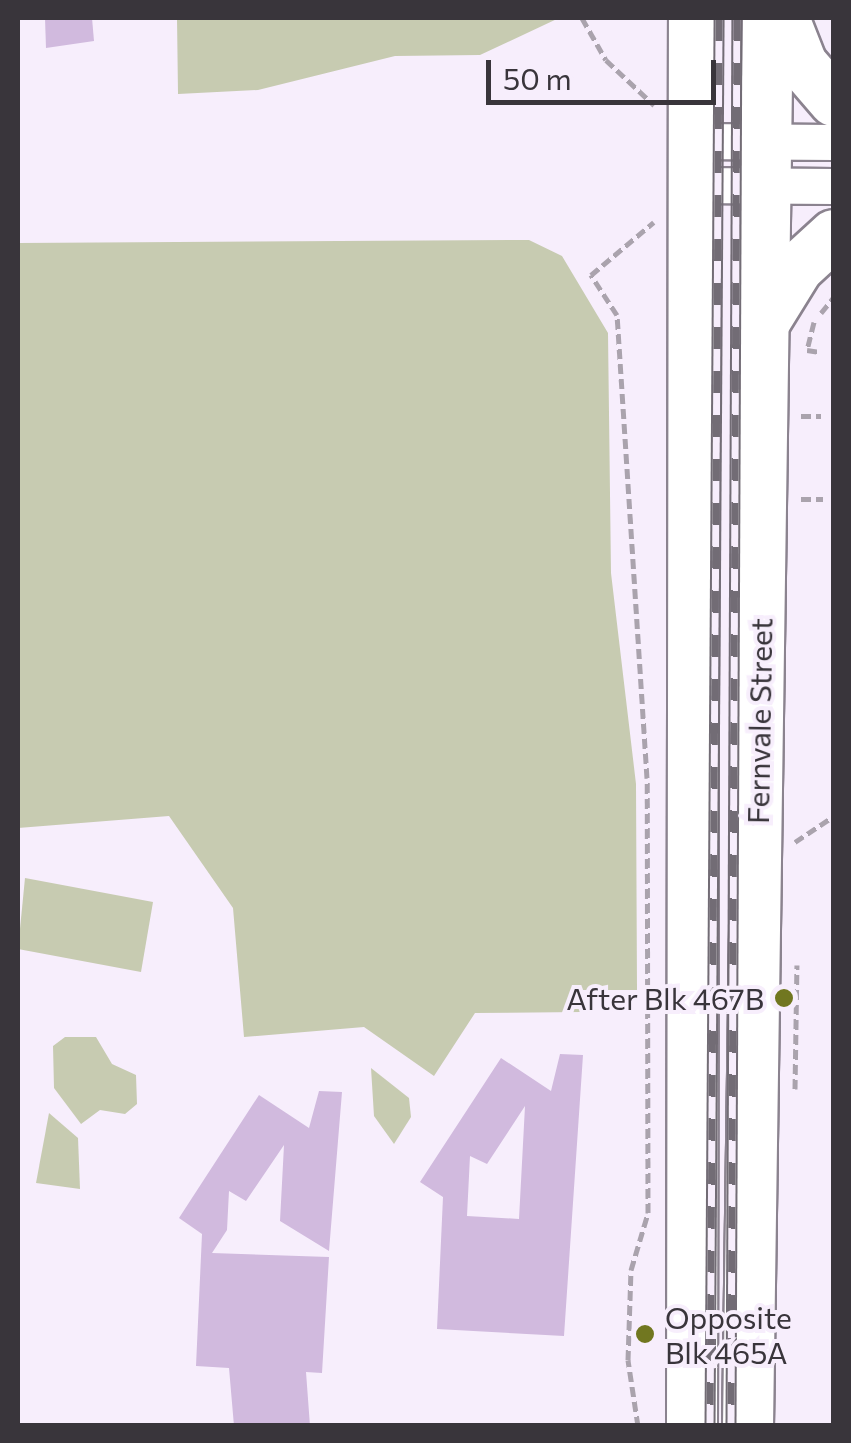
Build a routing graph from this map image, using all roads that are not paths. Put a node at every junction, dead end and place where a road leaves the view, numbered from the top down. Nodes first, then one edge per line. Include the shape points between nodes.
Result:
1 (694, 18) edge
2 (768, 18) edge
3 (784, 18) edge
4 (834, 101) edge
5 (834, 142) edge
6 (683, 146) junction
7 (767, 163) junction
8 (834, 186) edge
9 (834, 235) edge
10 (765, 322) junction
11 (692, 1426) edge
12 (748, 1426) edge

1 - 6 street
2 - 7 street, Fernvale Street
3 - 4 street via 802,64
5 - 7 street
6 - 7 street
6 - 11 street
7 - 8 street
7 - 10 street, Fernvale Street
9 - 10 street via 798,268
10 - 12 street, Fernvale Street

